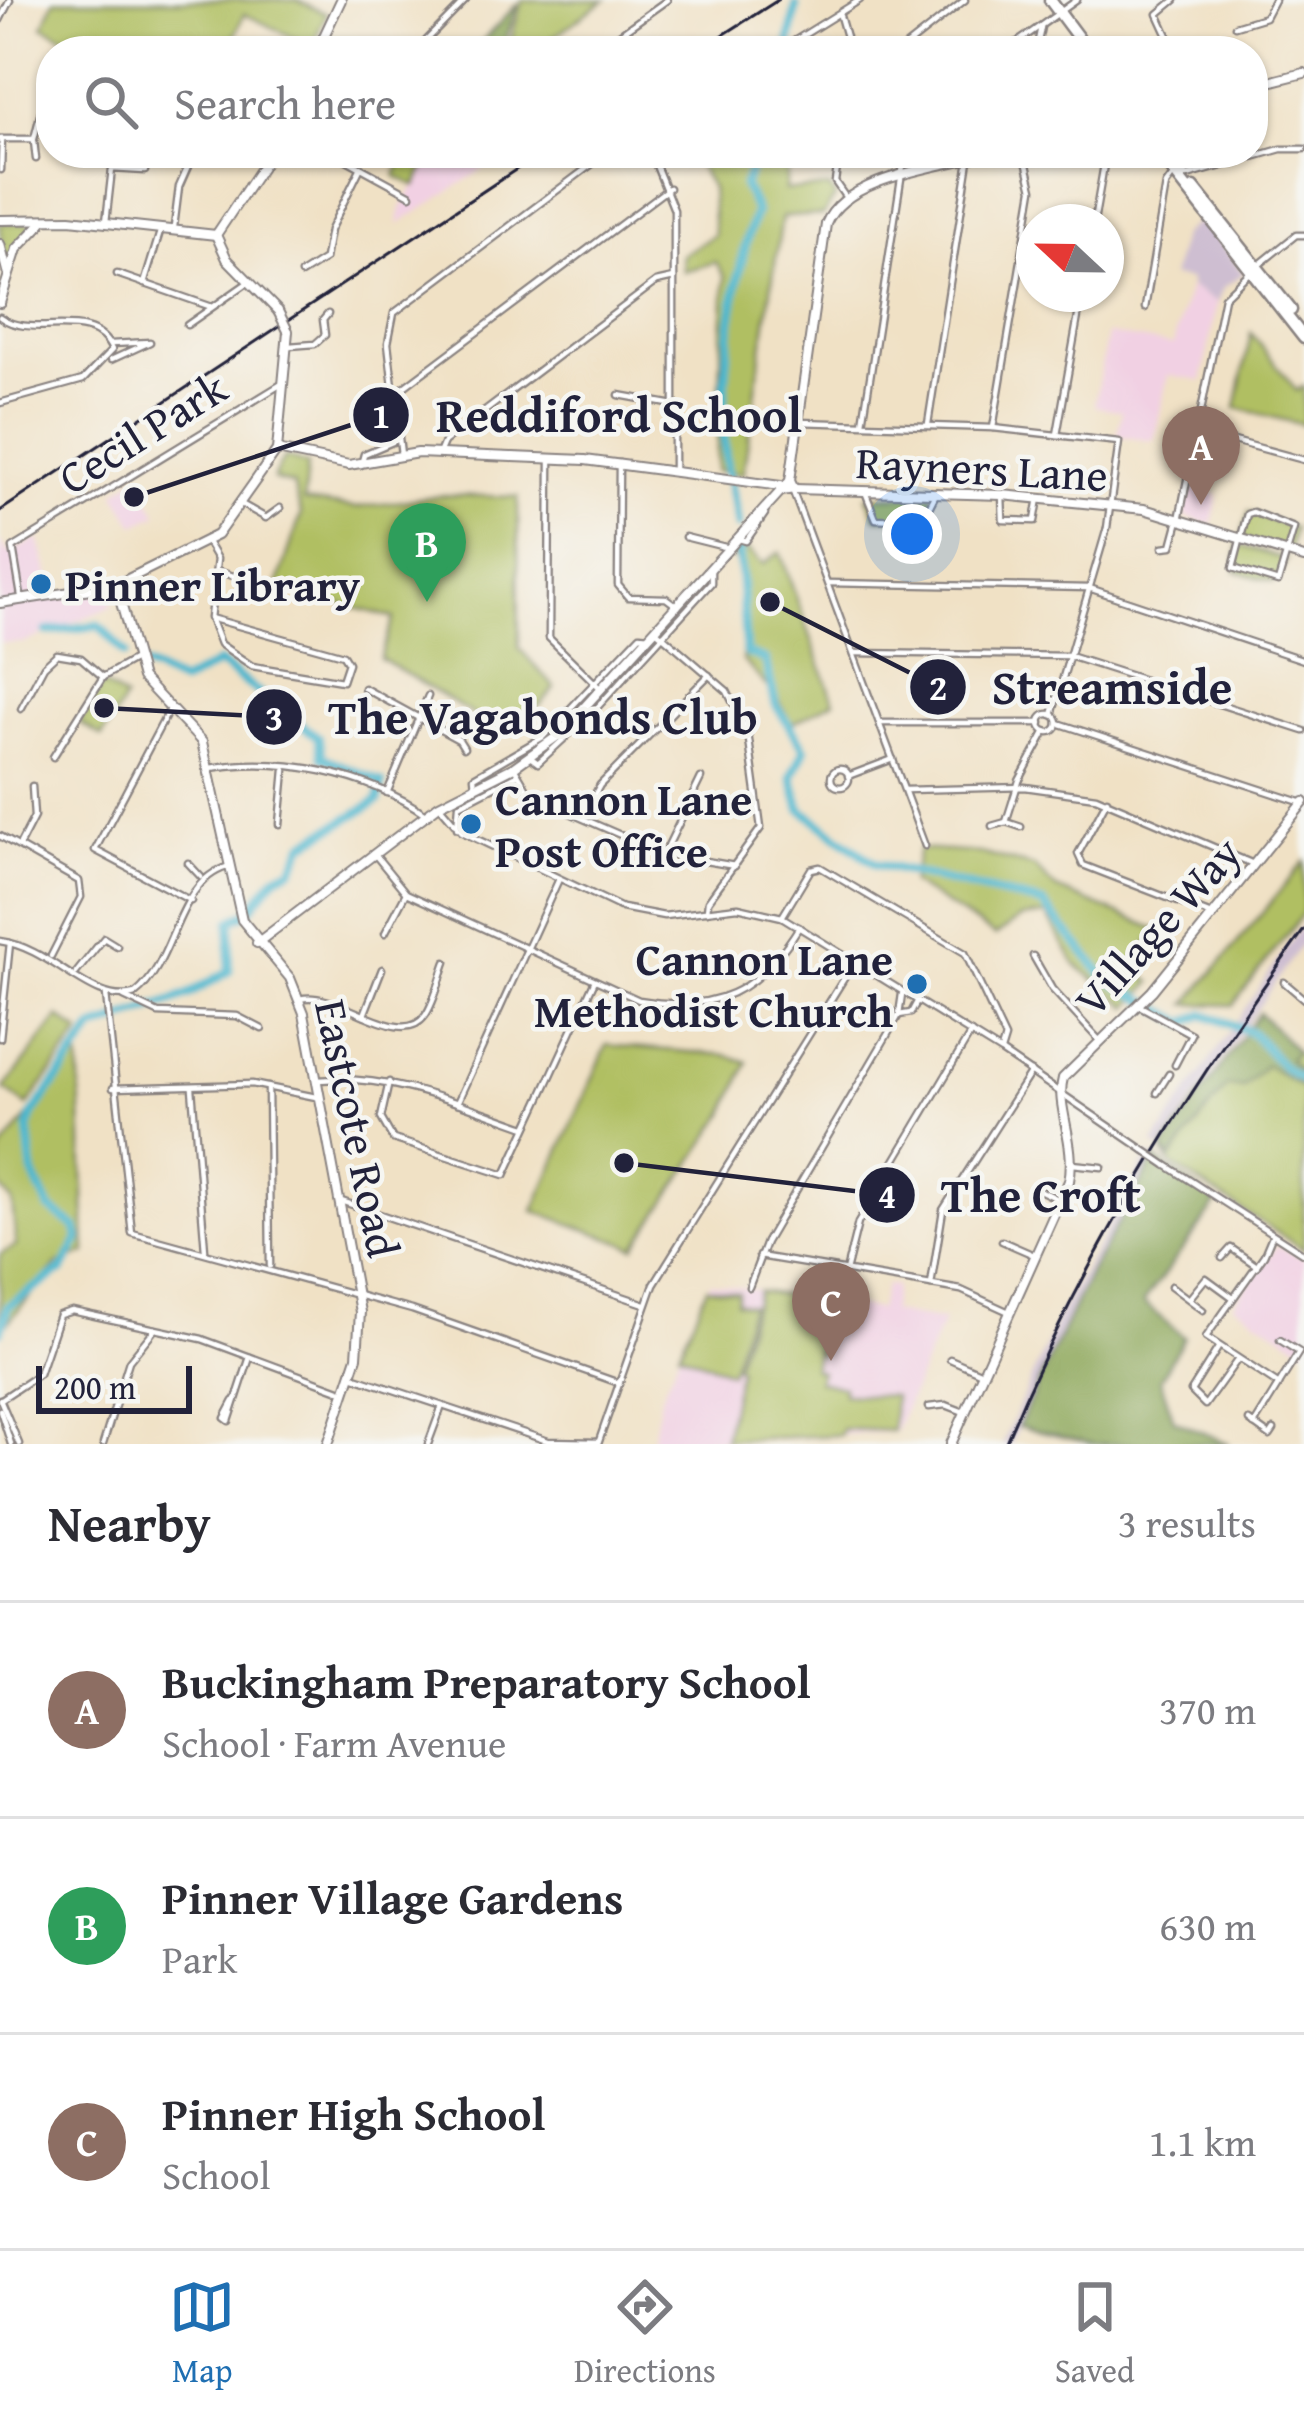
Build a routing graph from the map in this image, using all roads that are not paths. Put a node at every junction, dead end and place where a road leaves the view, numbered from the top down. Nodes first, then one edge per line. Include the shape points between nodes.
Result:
1 (10, 0) edge
2 (341, 0) edge
3 (466, 0) edge
4 (667, 0) edge
5 (860, 0) edge
6 (965, 0) edge
7 (1050, 0) edge
8 (1077, 0) edge
9 (1175, 0) edge
10 (1274, 0) edge
11 (1060, 14) junction
12 (840, 15) junction
13 (0, 20) edge
14 (1235, 26) dead end
15 (1042, 27) junction
16 (324, 36) edge
17 (431, 36) edge
18 (617, 36) edge
19 (804, 36) edge
20 (846, 36) edge
21 (919, 36) edge
22 (1028, 36) edge
23 (1040, 36) edge
24 (1077, 36) edge
25 (1166, 36) edge
26 (1304, 73) edge
27 (1268, 82) edge
28 (36, 132) edge
29 (1, 139) edge
30 (34, 140) junction
31 (1304, 148) edge
32 (1268, 153) edge
33 (36, 159) dead end
34 (187, 168) edge
35 (261, 168) edge
36 (361, 168) edge
37 (363, 168) edge
38 (586, 168) edge
39 (659, 168) edge
40 (837, 168) edge
41 (902, 168) edge
42 (937, 168) edge
43 (968, 168) edge
44 (1028, 168) edge
45 (1103, 168) edge
46 (1172, 168) edge
47 (1176, 168) edge
48 (1212, 168) edge
49 (1, 170) edge
50 (145, 171) dead end
51 (901, 177) junction
52 (1180, 177) junction
53 (669, 188) junction
54 (411, 195) dead end
55 (844, 195) junction
56 (1097, 204) edge
57 (0, 220) edge
58 (47, 220) junction
59 (106, 222) junction
60 (160, 232) junction
61 (173, 233) junction
62 (215, 235) junction
63 (1304, 235) edge
64 (0, 244) edge
65 (1254, 269) junction
66 (8, 272) junction
67 (117, 274) dead end
68 (301, 274) dead end
69 (674, 278) junction
70 (250, 280) junction
71 (144, 284) junction
72 (0, 303) edge
73 (212, 307) junction
74 (1145, 308) dead end
75 (1079, 312) edge
76 (328, 314) dead end
77 (0, 317) edge
78 (187, 325) dead end
79 (1304, 327) edge
80 (1304, 338) edge
81 (112, 344) junction
82 (290, 346) junction
83 (105, 362) junction
84 (286, 386) junction
85 (620, 394) dead end
86 (392, 396) junction
87 (0, 403) edge
88 (674, 405) junction
89 (799, 422) junction
90 (863, 423) junction
91 (928, 424) junction
92 (993, 428) junction
93 (1197, 431) junction
94 (1057, 434) junction
95 (398, 440) junction
96 (278, 451) junction
97 (439, 454) junction
98 (401, 455) junction
99 (550, 457) junction
100 (1304, 460) edge
101 (619, 464) junction
102 (361, 465) junction
103 (674, 470) junction
104 (789, 491) junction
105 (937, 492) junction
106 (866, 494) junction
107 (1002, 495) junction
108 (1039, 498) junction
109 (243, 505) junction
110 (1110, 506) junction
111 (280, 508) dead end
112 (1179, 520) junction
113 (685, 537) dead end
114 (1240, 541) junction
115 (207, 542) junction
116 (1172, 546) junction
117 (730, 548) junction
118 (1163, 548) dead end
119 (1179, 552) dead end
120 (1288, 555) junction
121 (1304, 558) edge
122 (712, 568) junction
123 (217, 571) junction
124 (828, 583) junction
125 (116, 585) junction
126 (273, 588) dead end
127 (1089, 588) junction
128 (21, 596) junction
129 (0, 603) edge
130 (678, 607) junction
131 (210, 618) junction
132 (657, 635) junction
133 (854, 653) junction
134 (1070, 656) junction
135 (135, 658) junction
136 (1304, 660) edge
137 (709, 675) junction
138 (103, 676) junction
139 (598, 687) junction
140 (364, 688) dead end
141 (428, 696) dead end
142 (170, 708) junction
143 (21, 709) dead end
144 (1052, 715) junction
145 (418, 718) junction
146 (880, 723) junction
147 (1041, 723) junction
148 (1058, 723) junction
149 (1046, 731) junction
150 (1304, 731) edge
151 (464, 748) dead end
152 (53, 757) dead end
153 (530, 757) junction
154 (893, 759) junction
155 (210, 768) junction
156 (285, 768) junction
157 (516, 771) junction
158 (848, 776) dead end
159 (701, 778) dead end
160 (32, 786) dead end
161 (475, 787) junction
162 (1017, 787) junction
163 (904, 790) junction
164 (382, 791) junction
165 (1107, 800) junction
166 (1304, 802) edge
167 (439, 805) junction
168 (427, 815) junction
169 (583, 815) junction
170 (1006, 822) junction
171 (280, 824) dead end
172 (992, 826) dead end
173 (1021, 827) dead end
174 (457, 828) junction
175 (0, 836) edge
176 (19, 846) junction
177 (925, 846) dead end
178 (664, 854) junction
179 (376, 856) junction
180 (188, 863) dead end
181 (735, 866) junction
182 (1256, 866) junction
183 (227, 867) junction
184 (203, 879) junction
185 (559, 879) junction
186 (406, 893) junction
187 (191, 901) junction
188 (707, 911) junction
189 (1214, 916) junction
190 (782, 917) junction
191 (799, 927) junction
192 (385, 933) dead end
193 (0, 941) edge
194 (10, 942) junction
195 (257, 943) junction
196 (117, 946) dead end
197 (527, 948) junction
198 (51, 956) junction
199 (1033, 956) dead end
200 (446, 962) dead end
201 (854, 963) junction
202 (382, 970) dead end
203 (74, 976) junction
204 (595, 980) junction
205 (1284, 982) dead end
206 (902, 994) junction
207 (106, 995) junction
208 (123, 997) junction
209 (300, 999) junction
210 (1304, 999) edge
211 (1142, 1001) junction
212 (917, 1002) junction
213 (364, 1015) junction
214 (899, 1015) junction
215 (262, 1029) dead end
216 (971, 1033) junction
217 (0, 1038) edge
218 (1100, 1041) junction
219 (1001, 1052) junction
220 (1175, 1065) dead end
221 (1031, 1072) junction
222 (1169, 1075) dead end
223 (318, 1080) junction
224 (389, 1082) junction
225 (192, 1086) junction
226 (268, 1087) junction
227 (113, 1088) junction
228 (1157, 1093) dead end
229 (1060, 1094) junction
230 (320, 1098) junction
231 (457, 1103) junction
232 (527, 1128) junction
233 (1072, 1164) junction
234 (1102, 1167) dead end
235 (1033, 1186) dead end
236 (1061, 1200) junction
237 (338, 1201) junction
238 (1272, 1236) junction
239 (1002, 1240) dead end
240 (206, 1250) junction
241 (1304, 1254) edge
242 (1034, 1255) junction
243 (759, 1256) junction
244 (1222, 1258) dead end
245 (270, 1266) junction
246 (1257, 1266) junction
247 (846, 1271) junction
248 (931, 1285) junction
249 (749, 1286) dead end
250 (1172, 1286) dead end
251 (359, 1296) junction
252 (1233, 1298) junction
253 (1189, 1299) junction
254 (646, 1304) junction
255 (1203, 1310) dead end
256 (1009, 1312) junction
257 (155, 1329) junction
258 (1280, 1340) dead end
259 (1218, 1348) junction
260 (1301, 1354) edge
261 (250, 1357) junction
262 (950, 1359) dead end
263 (1238, 1359) junction
264 (982, 1373) junction
265 (352, 1376) junction
266 (619, 1383) junction
267 (1279, 1385) junction
268 (346, 1393) junction
269 (0, 1400) edge
270 (234, 1401) dead end
271 (442, 1406) junction
272 (929, 1408) dead end
273 (0, 1410) edge
274 (965, 1412) junction
275 (1274, 1430) dead end
276 (520, 1432) junction
277 (13, 1440) edge
278 (555, 1443) edge
279 (598, 1443) edge
280 (1, 1444) edge
281 (103, 1444) edge
282 (328, 1444) edge
283 (428, 1444) edge
284 (516, 1444) edge
285 (951, 1444) edge

1 - 13 street
2 - 16 street
3 - 17 street
4 - 18 street
5 - 12 street
6 - 21 street
7 - 11 main road
8 - 11 street
9 - 25 street via 1158,14
10 - 14 street via 1265,17
11 - 15 street
11 - 24 main road
12 - 19 street
12 - 20 street
15 - 22 street
15 - 23 street
26 - 27 street
28 - 30 street
29 - 30 street
29 - 49 street
30 - 33 street
31 - 32 street
34 - 61 street
35 - 62 street
36 - 68 street via 325,259
37 - 54 street
38 - 86 street via 390,319
39 - 53 street
40 - 55 street
41 - 51 street
42 - 51 street
43 - 91 street
44 - 92 street via 1033,189
45 - 56 street
46 - 52 main road
47 - 52 main road
48 - 52 street
50 - 59 street via 112,169
51 - 55 street
51 - 90 street
52 - 65 main road
52 - 74 street via 1166,185
53 - 69 street
53 - 86 street
55 - 89 street via 826,224
57 - 58 street
58 - 59 street
58 - 66 street via 30,231
59 - 60 street
60 - 61 street
60 - 71 street
61 - 62 street
62 - 70 street
63 - 65 street
64 - 66 street
65 - 79 main road
65 - 80 main road
65 - 93 street via 1225,293
66 - 72 street
67 - 71 street
69 - 88 street
69 - 97 street via 656,282 444,442
70 - 73 street
70 - 82 street, bridge via 276,308
71 - 73 street
73 - 78 street
75 - 94 street
76 - 82 street via 315,344
77 - 81 street via 25,329 84,327
81 - 83 street
81 - 83 street via 150,342
82 - 84 street
83 - 87 street via 83,380
84 - 96 street
84 - 128 street, Cecil Park via 265,390 14,548
85 - 88 street
86 - 95 street
88 - 103 street
89 - 90 street
89 - 104 street
90 - 91 street
91 - 92 street
92 - 94 street
93 - 100 street
93 - 112 street
94 - 110 street via 1119,442
95 - 98 street
95 - 102 street via 364,454
96 - 102 street, Rayners Lane
96 - 109 street
97 - 98 street, Rayners Lane
97 - 99 street, Rayners Lane
98 - 102 street, Rayners Lane
99 - 101 street, Rayners Lane
99 - 139 street via 549,638
101 - 103 street, Rayners Lane
101 - 130 street via 618,586 628,597 666,598
103 - 104 street, Rayners Lane
104 - 106 street, Rayners Lane
104 - 117 street
104 - 124 street
105 - 106 street, Rayners Lane
105 - 106 street via 922,521 876,519
105 - 107 street, Rayners Lane
107 - 108 street, Rayners Lane
107 - 108 street via 1003,520 1035,521
108 - 110 street, Rayners Lane
109 - 111 street via 266,518
109 - 115 street
110 - 112 street, Rayners Lane
110 - 127 street
112 - 114 street, Rayners Lane
112 - 116 street
113 - 117 street
114 - 120 street, Rayners Lane
114 - 120 street via 1236,572 1278,582
114 - 120 street via 1253,512 1294,528
115 - 123 street
115 - 125 street
116 - 118 street
116 - 119 street
117 - 122 street
120 - 121 street, Rayners Lane
122 - 130 street
122 - 132 street via 715,578
123 - 126 street
123 - 131 street
124 - 127 street
124 - 133 street
125 - 128 street
125 - 135 street, Eastcote Road
127 - 134 street
127 - 136 street
128 - 129 street
130 - 132 street
131 - 131 street via 220,644 242,662 342,681 344,656
132 - 137 street
132 - 139 street
132 - 153 street via 562,745 538,763
133 - 134 street
133 - 146 street
134 - 144 street
134 - 150 street
135 - 138 street
135 - 142 street, Eastcote Road via 152,693
137 - 169 street via 600,785
137 - 181 street via 740,711 761,802 761,828
138 - 143 street via 81,658 57,654
138 - 152 street
139 - 153 street
139 - 161 street via 531,746 474,776
140 - 145 street
141 - 145 street
142 - 155 street, Eastcote Road via 196,730
142 - 187 street via 95,850
144 - 147 street
144 - 148 street
145 - 151 street
145 - 164 street
146 - 147 street
146 - 154 street
147 - 149 street
148 - 149 street
148 - 166 street
149 - 162 street
153 - 157 street
154 - 158 street
154 - 163 street
155 - 156 street
155 - 183 street, Eastcote Road
156 - 164 street via 342,775
156 - 171 street
157 - 161 street
157 - 169 street via 531,796
157 - 174 street via 459,805
159 - 178 street
160 - 176 street via 34,818
161 - 167 street
162 - 163 street
162 - 165 street
162 - 170 street
163 - 177 street
164 - 168 street
165 - 182 street
165 - 189 street via 1078,854 1083,865
166 - 182 street, Village Way
167 - 168 street
167 - 174 street
168 - 179 street
169 - 178 street
170 - 172 street
170 - 173 street
174 - 185 street
175 - 176 street
176 - 198 street via 74,876 81,888
178 - 181 street
179 - 186 street
179 - 195 street
180 - 184 street
181 - 188 street
182 - 189 street, Village Way
183 - 184 street
183 - 195 street, Eastcote Road
184 - 187 street
185 - 188 street via 646,914
185 - 197 street
186 - 192 street
186 - 197 street
187 - 208 street via 145,986
188 - 190 street via 752,908
189 - 211 street, Village Way
190 - 191 street
190 - 219 street via 820,867 965,953 1005,1038
191 - 201 street
191 - 204 street via 773,966 705,1004 639,1000
193 - 194 street
194 - 198 street
194 - 217 street
195 - 209 street, Eastcote Road
196 - 203 street via 104,938
197 - 204 street
197 - 231 street
198 - 203 street
199 - 218 street
200 - 213 street via 425,1017 413,1027
201 - 206 street
201 - 254 street
202 - 213 street
203 - 207 street
204 - 232 street
205 - 210 street
206 - 212 street
206 - 214 street
207 - 208 street
207 - 227 street
208 - 215 street via 158,1012 236,1016
209 - 213 street via 321,996
209 - 223 street, Eastcote Road
211 - 218 street, Village Way
211 - 220 street via 1192,1036
212 - 214 street
212 - 216 street
214 - 243 street
216 - 219 street
216 - 247 street via 858,1223
218 - 229 street, Village Way via 1063,1078
219 - 221 street
221 - 229 street
221 - 248 street via 944,1210
222 - 228 street
223 - 224 street
223 - 230 street, Eastcote Road
224 - 231 street
224 - 232 street via 381,1118 393,1139 505,1175
225 - 226 street
225 - 227 street
225 - 240 street
226 - 230 street
226 - 245 street
227 - 240 street via 132,1233
229 - 233 street
229 - 238 street, bridge
230 - 237 street, Eastcote Road
231 - 232 street
233 - 234 street
233 - 236 street
235 - 236 street
236 - 242 street
237 - 251 street, Eastcote Road
237 - 254 street
238 - 241 street
238 - 246 street
239 - 242 street
240 - 245 street
242 - 256 street
243 - 247 street
243 - 249 street
244 - 246 street via 1231,1248
245 - 251 street
246 - 252 street
247 - 248 street
248 - 256 street
250 - 253 street
251 - 265 street, Eastcote Road
251 - 266 street
252 - 253 street via 1206,1278
252 - 259 street via 1206,1334
253 - 255 street
254 - 266 street
256 - 264 street
257 - 261 street
257 - 269 street via 58,1315 39,1375
257 - 281 street via 129,1360
258 - 260 street
259 - 263 street
259 - 263 street via 1191,1391 1205,1405
260 - 267 street
261 - 268 street
261 - 270 street
262 - 264 street
263 - 267 street
264 - 274 street
265 - 268 street, Eastcote Road
265 - 271 street
266 - 279 street
267 - 275 street via 1252,1423 1270,1436
268 - 282 street, Eastcote Road
269 - 277 street
271 - 276 street
271 - 283 street
272 - 274 street
273 - 277 street
274 - 285 street
276 - 278 street
276 - 284 street
277 - 280 street
278 - 279 street

